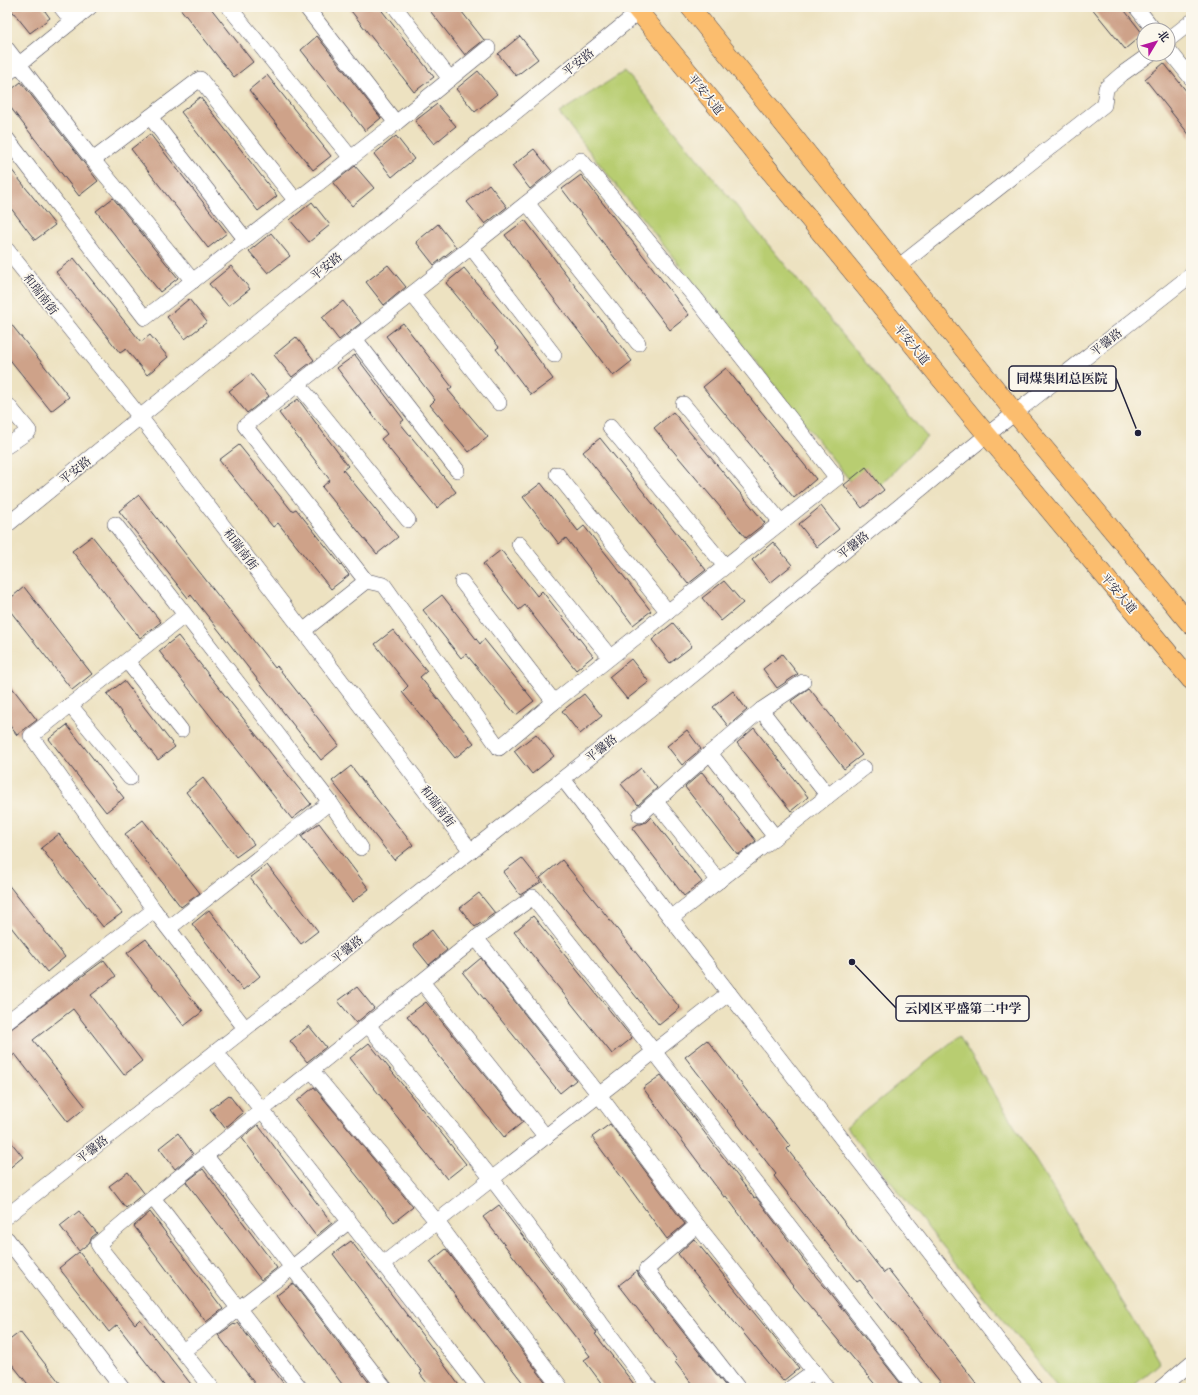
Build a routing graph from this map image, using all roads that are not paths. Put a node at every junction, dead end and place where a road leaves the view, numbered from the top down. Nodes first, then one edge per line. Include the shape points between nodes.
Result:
1 (61, 7) edge
2 (90, 7) edge
3 (228, 7) edge
4 (306, 7) edge
5 (395, 7) edge
6 (690, 7) edge
7 (1136, 7) edge
8 (640, 9) edge
9 (72, 22) junction
10 (1148, 22) edge
11 (1191, 22) edge
12 (1176, 34) edge
13 (488, 48) dead end
14 (7, 49) edge
15 (1176, 58) edge
16 (1139, 62) edge
17 (19, 64) junction
18 (7, 74) edge
19 (1191, 78) edge
20 (450, 79) junction
21 (150, 117) junction
22 (396, 123) junction
23 (7, 139) edge
24 (351, 158) junction
25 (93, 160) junction
26 (296, 201) junction
27 (527, 203) junction
28 (246, 240) junction
29 (471, 247) junction
30 (7, 250) edge
31 (898, 267) junction
32 (1191, 275) edge
33 (193, 281) junction
34 (412, 294) junction
35 (355, 338) junction
36 (638, 343) dead end
37 (554, 355) dead end
38 (298, 384) junction
39 (499, 403) dead end
40 (7, 404) edge
41 (683, 404) dead end
42 (1015, 413) junction
43 (140, 418) junction
44 (610, 427) dead end
45 (987, 435) junction
46 (7, 446) edge
47 (457, 470) dead end
48 (557, 474) dead end
49 (408, 520) dead end
50 (781, 522) junction
51 (115, 524) dead end
52 (7, 525) edge
53 (519, 544) dead end
54 (725, 566) junction
55 (366, 581) junction
56 (462, 582) dead end
57 (668, 612) junction
58 (185, 615) junction
59 (1191, 625) edge
60 (304, 631) junction
61 (610, 657) junction
62 (127, 661) junction
63 (1191, 680) edge
64 (803, 682) dead end
65 (554, 702) junction
66 (70, 705) junction
67 (761, 710) junction
68 (181, 730) dead end
69 (710, 753) junction
70 (864, 768) dead end
71 (130, 778) dead end
72 (563, 779) junction
73 (828, 796) junction
74 (330, 802) junction
75 (656, 802) junction
76 (640, 815) dead end
77 (775, 837) junction
78 (361, 848) dead end
79 (471, 851) junction
80 (719, 881) junction
81 (154, 910) junction
82 (671, 918) junction
83 (169, 928) junction
84 (476, 938) junction
85 (422, 982) junction
86 (729, 993) junction
87 (7, 1022) edge
88 (368, 1025) junction
89 (246, 1028) junction
90 (216, 1052) junction
91 (654, 1052) junction
92 (312, 1071) junction
93 (600, 1095) junction
94 (261, 1111) junction
95 (546, 1137) junction
96 (206, 1156) junction
97 (492, 1179) junction
98 (153, 1198) junction
99 (7, 1216) edge
100 (349, 1221) junction
101 (437, 1222) junction
102 (697, 1225) junction
103 (7, 1239) edge
104 (383, 1264) junction
105 (293, 1267) junction
106 (238, 1308) junction
107 (183, 1351) junction
108 (1191, 1363) edge
109 (814, 1371) junction
110 (122, 1388) edge
111 (212, 1388) edge
112 (300, 1388) edge
113 (385, 1388) edge
114 (479, 1388) edge
115 (561, 1388) edge
116 (650, 1388) edge
117 (738, 1388) edge
118 (791, 1388) edge
119 (827, 1388) edge
120 (915, 1388) edge
121 (1035, 1388) edge
122 (1161, 1388) edge

1 - 9 street
2 - 9 street
3 - 24 street
4 - 22 street
5 - 20 street
6 - 31 main road
7 - 10 street
8 - 43 street, 平安路
8 - 45 main road, 平安大道
9 - 17 street
11 - 12 street
13 - 20 street
14 - 17 street
15 - 19 street
16 - 31 street via 1106,88 1104,105
17 - 18 street
17 - 25 street
20 - 22 street
21 - 25 street
21 - 26 street via 200,79
21 - 28 street
22 - 24 street
23 - 33 street via 145,318
24 - 26 street
25 - 33 street
26 - 28 street
27 - 29 street
27 - 36 street
27 - 50 street via 581,160 693,295 837,478
28 - 33 street
29 - 34 street
29 - 37 street
30 - 43 street, 和瑞南街
31 - 42 main road
32 - 42 street, 平馨路
34 - 35 street
34 - 39 street
35 - 38 street
35 - 47 street
38 - 49 street
38 - 55 street via 245,426
40 - 46 street via 28,431
41 - 50 street
42 - 45 street, 平馨路
42 - 59 main road
43 - 52 street, 平安路
43 - 60 street, 和瑞南街
44 - 54 street
45 - 63 main road, 平安大道
45 - 72 street, 平馨路
48 - 57 street
50 - 54 street
51 - 58 street
53 - 61 street
54 - 57 street
55 - 60 street
55 - 65 street via 384,585 499,748
56 - 65 street
57 - 61 street
58 - 62 street
58 - 74 street
60 - 79 street, 和瑞南街
61 - 65 street
62 - 66 street
62 - 68 street
64 - 67 street
66 - 71 street
66 - 81 street via 31,736
67 - 69 street
67 - 73 street
69 - 75 street
69 - 77 street
70 - 73 street
72 - 79 street, 平馨路
72 - 82 street
73 - 77 street
74 - 78 street
74 - 83 street
75 - 76 street
75 - 80 street
77 - 80 street
79 - 89 street, 平馨路
80 - 82 street
81 - 83 street
81 - 87 street
82 - 86 street
83 - 89 street
84 - 85 street
84 - 91 street via 533,897
84 - 93 street
85 - 88 street
85 - 95 street
86 - 91 street
86 - 121 street
88 - 92 street
88 - 97 street
89 - 90 street, 平馨路
90 - 94 street
90 - 99 street, 平馨路
91 - 93 street
91 - 120 street
92 - 94 street
92 - 101 street
93 - 95 street
93 - 102 street
94 - 96 street
94 - 100 street
95 - 97 street
96 - 98 street
96 - 105 street
97 - 101 street
97 - 116 street
98 - 106 street
98 - 107 street via 98,1244
100 - 104 street
100 - 105 street
101 - 104 street
101 - 115 street
102 - 109 street
102 - 117 street via 646,1270
103 - 110 street
104 - 114 street
105 - 106 street
105 - 113 street
106 - 107 street
106 - 112 street
107 - 111 street
108 - 122 street
109 - 118 street
109 - 119 street

